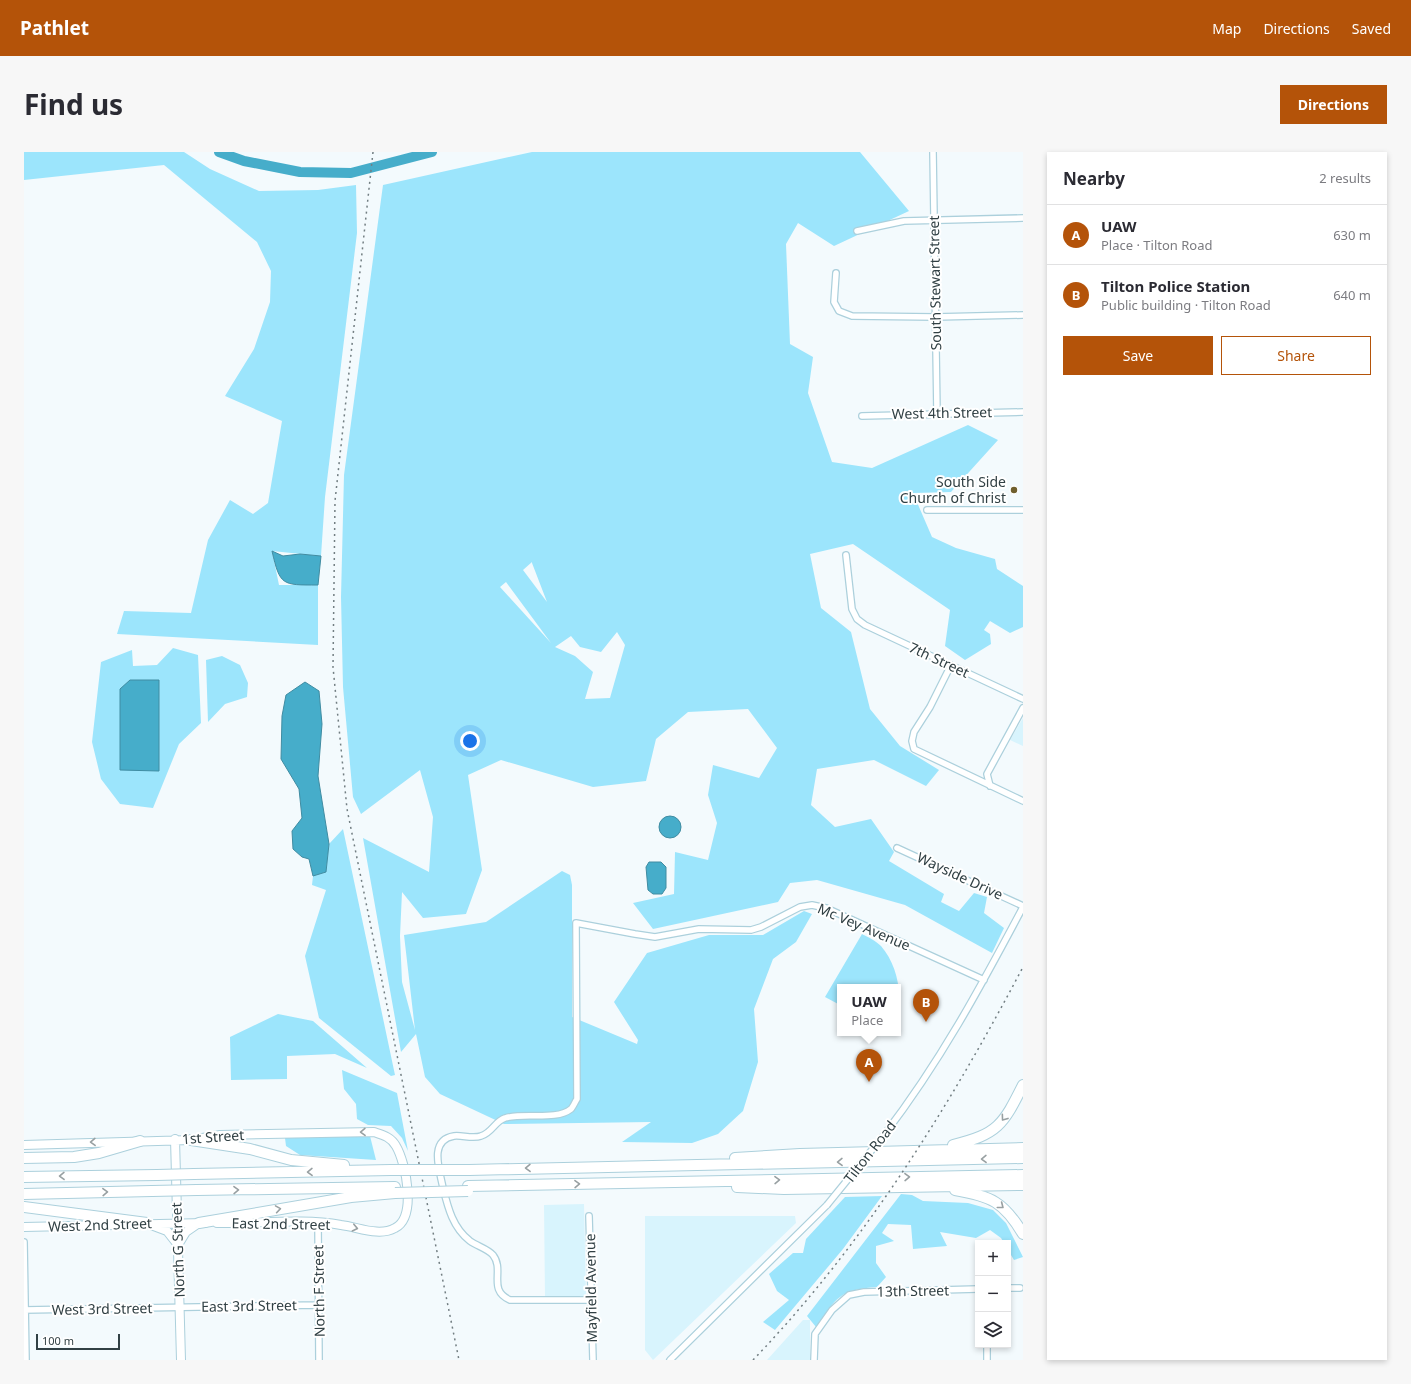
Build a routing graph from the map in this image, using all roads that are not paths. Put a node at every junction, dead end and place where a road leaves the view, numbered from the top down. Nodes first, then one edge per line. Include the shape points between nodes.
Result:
1 (933, 152) edge
2 (1023, 218) edge
3 (934, 220) junction
4 (857, 231) dead end
5 (836, 273) dead end
6 (1023, 315) edge
7 (935, 317) junction
8 (1023, 412) edge
9 (938, 413) junction
10 (862, 416) dead end
11 (927, 510) dead end
12 (1023, 510) edge
13 (846, 554) dead end
14 (951, 665) junction
15 (1023, 698) edge
16 (1023, 708) edge
17 (990, 786) junction
18 (1023, 801) edge
19 (897, 848) dead end
20 (1023, 906) edge
21 (984, 980) junction
22 (1023, 1085) edge
23 (175, 1139) junction
24 (191, 1140) junction
25 (140, 1141) junction
26 (24, 1145) edge
27 (1023, 1148) edge
28 (933, 1149) junction
29 (24, 1158) edge
30 (1023, 1158) edge
31 (588, 1167) junction
32 (380, 1170) junction
33 (1023, 1175) edge
34 (24, 1177) edge
35 (668, 1182) junction
36 (1023, 1185) edge
37 (923, 1186) junction
38 (395, 1190) junction
39 (24, 1194) edge
40 (24, 1207) edge
41 (589, 1216) dead end
42 (404, 1218) joint
43 (318, 1222) junction
44 (148, 1223) junction
45 (177, 1223) junction
46 (198, 1223) junction
47 (24, 1227) edge
48 (1023, 1234) edge
49 (24, 1242) edge
50 (178, 1245) junction
51 (1011, 1288) edge
52 (1020, 1288) dead end
53 (975, 1289) edge
54 (590, 1300) junction
55 (319, 1305) junction
56 (180, 1307) junction
57 (24, 1310) edge
58 (987, 1348) edge
59 (26, 1360) edge
60 (181, 1360) edge
61 (319, 1360) edge
62 (593, 1360) edge
63 (670, 1360) edge
64 (814, 1360) edge
65 (987, 1360) edge

1 - 3 street, South Stewart Street
2 - 3 street
3 - 4 street via 904,221
3 - 7 street, South Stewart Street
5 - 7 street via 834,302 839,311 852,316
6 - 7 street
7 - 9 street, South Stewart Street
8 - 9 street, West 4th Street
9 - 10 street, West 4th Street
11 - 12 street
13 - 14 street, 7th Street via 852,609 857,619
14 - 15 street, 7th Street
14 - 17 street via 914,732 914,749
16 - 17 street via 987,774
17 - 18 street
19 - 20 street, Wayside Drive
20 - 21 street, Tilton Road
21 - 54 street, Mc Vey Avenue via 826,908 812,905 751,930 699,929 655,936 576,923 577,1099 572,1109 561,1114 502,1118 481,1136 454,1136 445,1139 440,1144 437,1158 450,1213 458,1230 493,1255 496,1260 499,1292 503,1297 510,1300
21 - 63 street, Tilton Road, bridge via 933,1068 884,1135 827,1205
22 -> 28 highway via 1002,1122 990,1133 978,1139
23 - 24 street, 1st Street
23 - 25 street, 1st Street
23 - 45 street, North G Street
24 - 32 highway via 250,1149 291,1160
42 -> 24 street, 1st Street via 408,1207 407,1185 396,1146 388,1136 374,1132 220,1135
25 -> 26 street, 1st Street
25 - 29 highway via 99,1153
27 - 28 highway
28 - 31 highway
30 -> 31 highway
31 -> 32 highway, bridge
32 -> 34 highway, bridge
35 -> 33 highway
35 - 37 highway via 784,1189
38 -> 35 highway
36 - 37 highway
37 -> 48 highway via 973,1193 994,1200 1006,1210
39 -> 38 highway, bridge via 197,1190
46 -> 38 highway
40 - 44 highway
41 - 54 street, Mayfield Avenue
43 -> 42 street, East 2nd Street via 385,1232 396,1228
43 - 46 street, East 2nd Street
43 - 55 street, North F Street
44 - 45 street, West 2nd Street
44 - 47 street, West 2nd Street
44 - 50 street via 167,1231
45 - 46 street, East 2nd Street
45 - 50 street, North G Street
46 - 50 street via 186,1232
49 - 57 street
50 - 56 street, North G Street
51 - 52 street
53 - 64 street, 13th Street via 864,1292 849,1295 832,1310 815,1334
54 - 62 street, Mayfield Avenue
55 - 56 street, East 3rd Street
55 - 61 street, North F Street
56 - 57 street, West 3rd Street
56 - 60 street, North G Street
57 - 59 street
58 - 65 street

